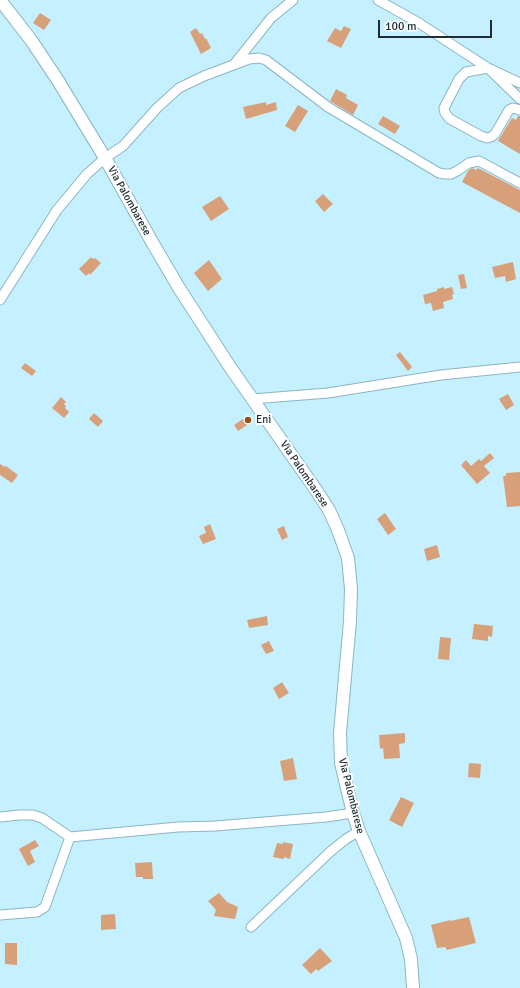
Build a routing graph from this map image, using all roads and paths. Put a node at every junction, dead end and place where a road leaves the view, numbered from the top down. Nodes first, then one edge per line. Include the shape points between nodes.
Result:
1 (0, 0) edge
2 (293, 0) edge
3 (378, 0) edge
4 (234, 64) junction
5 (488, 68) junction
6 (520, 83) edge
7 (520, 99) edge
8 (520, 110) edge
9 (105, 158) junction
10 (520, 183) edge
11 (0, 300) edge
12 (520, 367) edge
13 (252, 399) junction
14 (353, 813) junction
15 (0, 817) edge
16 (359, 831) junction
17 (70, 837) junction
18 (0, 915) edge
19 (251, 927) dead end
20 (413, 988) edge

1 - 9 main road, Via Palombarese via 47,64
2 - 4 street via 271,18
3 - 5 street
4 - 9 street via 179,88 123,146
4 - 10 street via 253,58 266,60 328,107 442,174 454,173 469,163 479,161
5 - 6 street
5 - 7 street
5 - 8 street via 466,72 461,77 445,105 448,117 489,138 497,132 509,110
9 - 11 street via 57,210
9 - 13 main road, Via Palombarese via 167,268
12 - 13 street via 441,375 321,394
13 - 14 main road, Via Palombarese via 323,500 337,526 347,554 351,605 340,742 341,763
14 - 16 main road, Via Palombarese
14 - 17 street
15 - 17 street via 33,815 42,818
16 - 19 street via 331,851
16 - 20 main road, Via Palombarese via 404,933 411,959
17 - 18 street via 45,907 38,912

